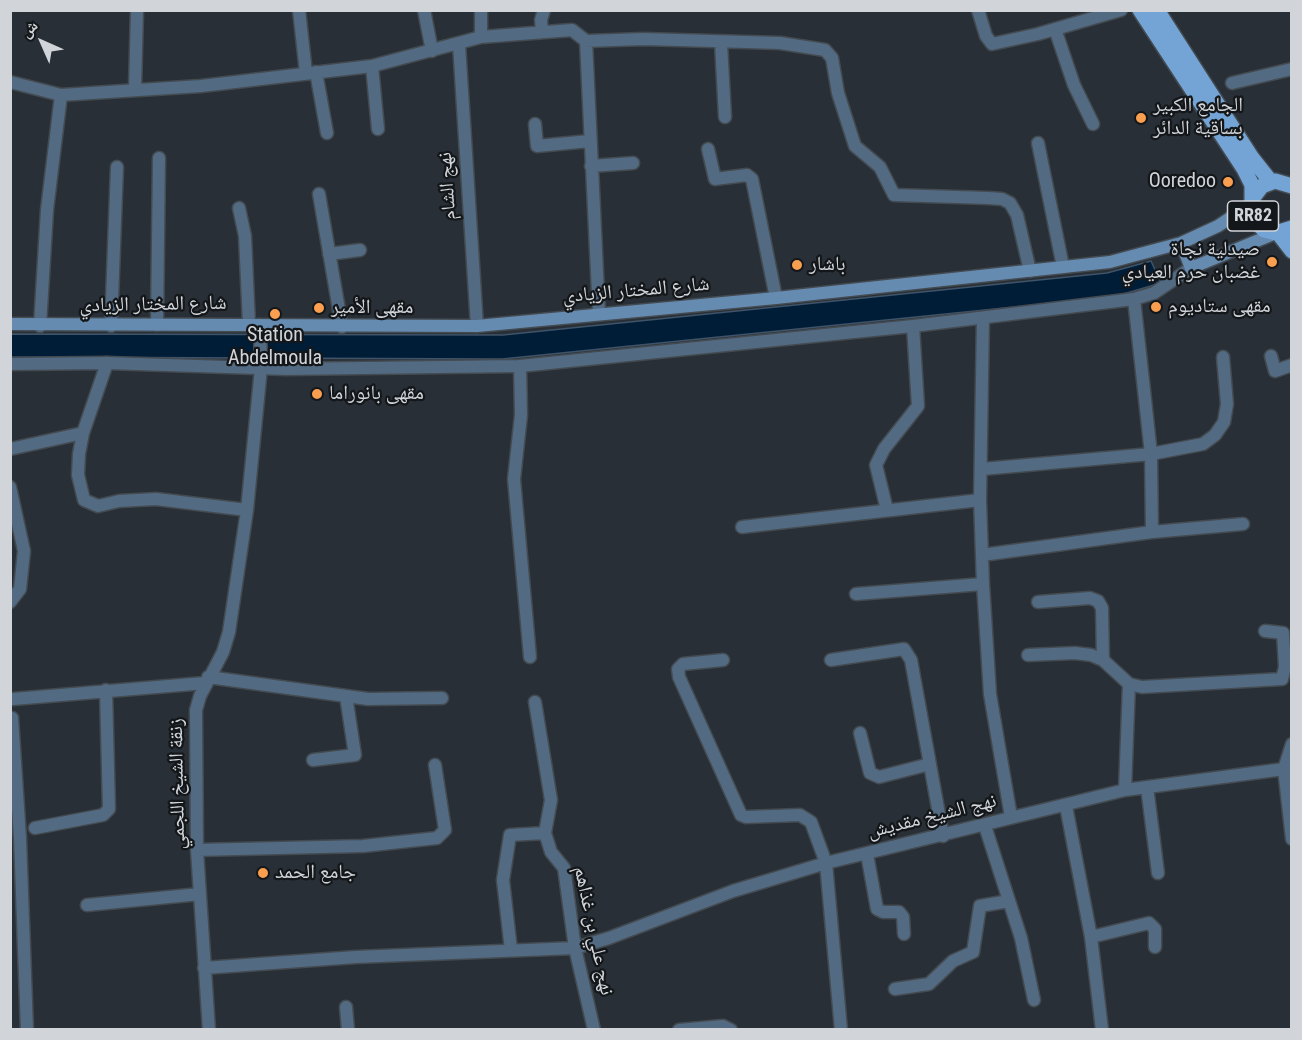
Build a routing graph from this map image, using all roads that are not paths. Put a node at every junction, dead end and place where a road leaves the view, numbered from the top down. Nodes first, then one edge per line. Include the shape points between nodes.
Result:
1 (137, 10) edge
2 (299, 10) edge
3 (424, 10) edge
4 (481, 10) edge
5 (544, 10) edge
6 (978, 10) edge
7 (1121, 10) edge
8 (1140, 10) edge
9 (1157, 10) edge
10 (1055, 29) junction
11 (542, 32) junction
12 (481, 37) junction
13 (586, 41) junction
14 (721, 43) junction
15 (459, 44) junction
16 (432, 51) junction
17 (372, 66) junction
18 (1292, 69) edge
19 (311, 72) junction
20 (10, 82) edge
21 (1232, 83) dead end
22 (135, 89) junction
23 (61, 95) junction
24 (725, 117) dead end
25 (534, 124) dead end
26 (1093, 124) dead end
27 (378, 129) dead end
28 (327, 133) dead end
29 (590, 141) junction
30 (1038, 143) dead end
31 (708, 149) dead end
32 (159, 158) dead end
33 (633, 163) dead end
34 (591, 166) junction
35 (117, 167) dead end
36 (1283, 182) edge
37 (319, 194) dead end
38 (1252, 201) junction
39 (239, 207) dead end
40 (1282, 231) edge
41 (1180, 243) junction
42 (360, 250) dead end
43 (1292, 251) edge
44 (329, 254) junction
45 (1064, 267) junction
46 (1191, 268) junction
47 (1030, 271) junction
48 (776, 298) junction
49 (1134, 299) junction
50 (599, 314) junction
51 (982, 318) junction
52 (10, 324) edge
53 (255, 324) junction
54 (157, 325) junction
55 (40, 326) junction
56 (111, 326) junction
57 (477, 326) junction
58 (913, 326) junction
59 (342, 327) junction
60 (1271, 356) dead end
61 (1223, 357) dead end
62 (107, 363) junction
63 (10, 364) edge
64 (1292, 365) edge
65 (520, 366) junction
66 (261, 368) junction
67 (83, 433) junction
68 (10, 449) edge
69 (1151, 454) junction
70 (982, 469) junction
71 (10, 487) edge
72 (980, 500) junction
73 (247, 510) junction
74 (887, 510) junction
75 (1243, 524) dead end
76 (742, 527) dead end
77 (1152, 531) junction
78 (982, 555) junction
79 (982, 584) junction
80 (856, 594) dead end
81 (10, 602) edge
82 (1038, 602) dead end
83 (1265, 631) dead end
84 (1028, 655) dead end
85 (530, 657) dead end
86 (723, 660) dead end
87 (831, 660) dead end
88 (1103, 660) junction
89 (207, 680) junction
90 (1129, 684) junction
91 (105, 690) junction
92 (346, 696) junction
93 (442, 698) dead end
94 (13, 699) dead end
95 (535, 702) dead end
96 (12, 718) dead end
97 (860, 732) dead end
98 (1292, 744) edge
99 (313, 760) dead end
100 (435, 765) dead end
101 (930, 765) junction
102 (1284, 769) junction
103 (1147, 787) junction
104 (1125, 790) junction
105 (1066, 806) junction
106 (1011, 817) junction
107 (1291, 823) edge
108 (985, 826) junction
109 (35, 828) dead end
110 (545, 833) junction
111 (943, 836) junction
112 (1292, 840) edge
113 (197, 850) junction
114 (867, 854) junction
115 (826, 863) junction
116 (1158, 873) dead end
117 (200, 894) junction
118 (1009, 901) junction
119 (87, 905) dead end
120 (903, 934) dead end
121 (1091, 937) junction
122 (1155, 947) dead end
123 (575, 948) junction
124 (511, 950) junction
125 (10, 956) edge
126 (24, 958) junction
127 (204, 968) junction
128 (895, 989) dead end
129 (1034, 1000) dead end
130 (346, 1007) dead end
131 (27, 1029) edge
132 (209, 1029) edge
133 (348, 1029) edge
134 (594, 1029) edge
135 (679, 1029) edge
136 (731, 1029) edge
137 (841, 1029) edge
138 (1102, 1029) edge

1 - 22 street
2 - 19 street
3 - 16 street
4 - 12 street
5 - 11 street
6 - 10 street via 992,44
7 - 10 street
8 - 38 main road, RR82 via 1244,169 1252,185
9 - 36 main road, RR82 via 1252,158
10 - 26 street via 1074,85
11 - 12 street
11 - 13 street via 572,30
12 - 15 street
13 - 14 street
13 - 29 street
14 - 24 street
14 - 47 street via 780,43 825,50 832,58 838,93 855,146 880,167 894,195 1002,198 1017,215
15 - 16 street
15 - 57 street, نهج الشام
16 - 17 street
17 - 19 street
17 - 27 street
18 - 21 street
19 - 22 street via 253,81
19 - 28 street
20 - 23 street
22 - 23 street
23 - 55 street via 47,210
25 - 29 street via 537,146
29 - 34 street
30 - 45 street
31 - 48 street via 715,179 747,175 752,179
32 - 54 street
33 - 34 street
34 - 50 street
35 - 56 street
36 - 38 main road, RR82 via 1262,186
37 - 44 street
38 - 40 main road, RR82 via 1253,216 1259,226
38 - 41 main road, شارع المختار الزيادي via 1218,226
39 - 53 street, زنقة الشيخ اللجمي
40 - 43 main road, RR82
40 - 46 main road
41 - 45 main road, شارع المختار الزيادي via 1110,262
41 - 46 main road
42 - 44 street
44 - 59 street
45 - 47 main road, شارع المختار الزيادي
46 - 49 street via 1154,292
47 - 48 main road, شارع المختار الزيادي
48 - 50 main road, شارع المختار الزيادي
49 - 51 street
49 - 69 street
50 - 57 main road, شارع المختار الزيادي
51 - 58 street
51 - 70 street
52 - 55 main road, شارع المختار الزيادي
53 - 54 main road, شارع المختار الزيادي
53 - 59 main road, شارع المختار الزيادي
53 - 66 street, زنقة الشيخ اللجمي
54 - 56 main road, شارع المختار الزيادي
55 - 56 main road, شارع المختار الزيادي
57 - 59 main road, شارع المختار الزيادي
58 - 65 street
58 - 74 street via 918,406 876,465
60 - 64 street via 1275,371
61 - 69 street via 1227,404 1224,422 1215,435 1203,444
62 - 63 street
62 - 66 street
62 - 67 street
65 - 66 street
65 - 85 street via 521,415 514,479
66 - 73 street, زنقة الشيخ اللجمي
67 - 68 street
67 - 73 street via 78,475 84,500 91,505 156,499
69 - 70 street
69 - 77 street
70 - 72 street
71 - 81 street via 24,551 20,590
72 - 74 street
72 - 78 street
73 - 89 street, زنقة الشيخ اللجمي via 226,643
74 - 76 street
75 - 77 street
77 - 78 street
78 - 79 street
79 - 80 street
79 - 106 street via 990,694
82 - 88 street via 1090,598 1098,601 1102,608
83 - 90 street via 1283,633 1282,679 1142,687
84 - 88 street via 1075,653
86 - 115 street via 683,664 678,671 736,809 746,817 807,817
87 - 101 street via 904,649 911,660
88 - 90 street
89 - 91 street
89 - 92 street
89 - 113 street, زنقة الشيخ اللجمي via 196,710 195,727
90 - 104 street
91 - 94 street
91 - 109 street via 109,809 103,815
92 - 93 street
92 - 99 street via 355,755
95 - 110 street via 551,800
96 - 126 street
97 - 101 street via 870,772 879,777
98 - 102 street
100 - 113 street via 445,830 437,838 363,846
101 - 111 street
102 - 103 street, نهج الشيخ مقديش
102 - 107 street
103 - 104 street, نهج الشيخ مقديش
103 - 116 street
104 - 105 street, نهج الشيخ مقديش
105 - 106 street, نهج الشيخ مقديش
105 - 121 street
106 - 108 street, نهج الشيخ مقديش
107 - 112 street
108 - 111 street, نهج الشيخ مقديش
108 - 118 street
110 - 123 street, نهج علي بن غذاهم via 551,852 564,868
110 - 124 street via 510,835 503,880
111 - 114 street, نهج الشيخ مقديش
113 - 117 street, زنقة الشيخ اللجمي
114 - 115 street, نهج الشيخ مقديش
114 - 120 street via 878,909 899,912
115 - 123 street, نهج الشيخ مقديش via 733,891
115 - 137 street
117 - 119 street
117 - 127 street, زنقة الشيخ اللجمي
118 - 128 street via 980,906 973,952 953,961 929,984
118 - 129 street
121 - 122 street via 1149,923 1155,929
121 - 138 street
123 - 124 street, نهج الشيخ مقديش
123 - 134 street, نهج علي بن غذاهم
124 - 127 street, نهج الشيخ مقديش
125 - 126 street
126 - 131 street
127 - 132 street, زنقة الشيخ اللجمي
130 - 133 street
135 - 136 street

